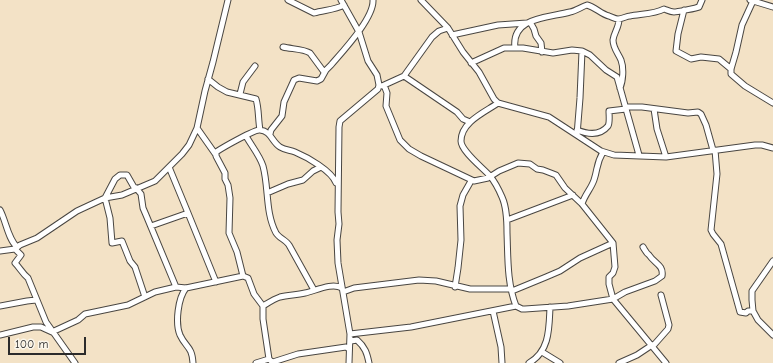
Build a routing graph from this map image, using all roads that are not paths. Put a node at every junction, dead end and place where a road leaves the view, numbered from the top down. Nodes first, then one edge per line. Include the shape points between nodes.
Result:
1 (228, 0) edge
2 (288, 0) edge
3 (341, 0) edge
4 (373, 0) edge
5 (422, 0) edge
6 (702, 0) edge
7 (752, 0) edge
8 (344, 5) junction
9 (773, 7) edge
10 (684, 10) junction
11 (619, 19) junction
12 (529, 23) junction
13 (448, 28) junction
14 (359, 32) junction
15 (452, 35) junction
16 (283, 47) dead end
17 (515, 48) junction
18 (582, 51) junction
19 (542, 52) junction
20 (471, 63) junction
21 (255, 66) dead end
22 (731, 69) junction
23 (324, 72) junction
24 (404, 76) junction
25 (208, 79) junction
26 (382, 85) junction
27 (620, 88) junction
28 (240, 94) junction
29 (498, 103) junction
30 (773, 103) edge
31 (626, 108) junction
32 (654, 108) junction
33 (470, 122) junction
34 (197, 128) junction
35 (260, 130) junction
36 (577, 133) junction
37 (270, 134) junction
38 (246, 136) junction
39 (773, 148) edge
40 (714, 150) junction
41 (604, 152) junction
42 (639, 155) junction
43 (216, 156) junction
44 (666, 157) junction
45 (169, 167) junction
46 (321, 167) junction
47 (491, 177) junction
48 (471, 181) junction
49 (338, 188) junction
50 (135, 189) junction
51 (267, 193) junction
52 (573, 195) junction
53 (106, 198) junction
54 (582, 204) junction
55 (0, 210) edge
56 (188, 213) junction
57 (507, 220) junction
58 (151, 226) junction
59 (613, 243) junction
60 (643, 247) dead end
61 (16, 248) junction
62 (0, 251) edge
63 (773, 261) edge
64 (243, 276) junction
65 (216, 282) junction
66 (176, 287) junction
67 (455, 287) junction
68 (186, 288) junction
69 (314, 290) junction
70 (342, 290) junction
71 (512, 290) junction
72 (661, 295) dead end
73 (146, 297) junction
74 (613, 299) junction
75 (36, 300) junction
76 (0, 306) edge
77 (263, 306) junction
78 (516, 306) junction
79 (550, 307) junction
80 (493, 311) junction
81 (753, 311) junction
82 (52, 332) junction
83 (350, 334) junction
84 (0, 335) edge
85 (773, 335) edge
86 (350, 341) junction
87 (653, 345) junction
88 (349, 349) junction
89 (542, 352) junction
90 (272, 361) edge
91 (664, 362) edge
92 (75, 363) edge
93 (193, 363) edge
94 (256, 363) edge
95 (349, 363) edge
96 (370, 363) edge
97 (502, 363) edge
98 (529, 363) edge
99 (560, 363) edge
100 (619, 363) edge

1 - 25 street
2 - 8 street via 314,13 338,9
3 - 8 street
4 - 14 street via 373,7
5 - 13 street
6 - 10 street via 698,8
7 - 9 street
7 - 22 street via 742,25
8 - 14 street
10 - 11 street via 674,12 664,9
10 - 22 street via 676,51 691,59 719,59
11 - 12 street via 587,5 578,10
11 - 27 street via 619,26 613,39 622,66
12 - 15 street via 498,25
12 - 17 street via 517,31
12 - 19 street via 541,43
13 - 15 street
13 - 24 street via 432,37
14 - 23 street
14 - 26 street via 368,61
15 - 20 street
16 - 23 street via 308,51
17 - 19 street
17 - 20 street via 498,50
18 - 19 street
18 - 27 street via 617,77
18 - 36 street
20 - 29 street
21 - 28 street via 243,82
22 - 30 street via 731,74 735,78
23 - 37 street via 317,82 299,78 294,80 284,102 282,116
24 - 26 street
24 - 33 street
25 - 28 street via 227,92
25 - 34 street
26 - 48 street via 387,93 386,106 402,143
26 - 49 street via 340,121
27 - 31 street
28 - 35 street via 256,99
29 - 33 street
29 - 36 street via 549,117
31 - 32 street
31 - 36 street via 609,111 609,125 597,133
31 - 42 street
32 - 40 street via 701,114
32 - 44 street via 657,129
33 - 47 street via 462,135 462,144
34 - 43 street
34 - 45 street via 189,145
35 - 37 street
35 - 38 street
36 - 41 street via 590,145
37 - 46 street via 281,148 301,155
38 - 43 street via 217,152
38 - 51 street via 263,165
39 - 40 street via 755,145
40 - 44 street
40 - 81 street via 716,174 711,230 721,244 740,312
41 - 42 street
41 - 54 street
42 - 44 street
43 - 64 street via 225,174 230,193 230,233
45 - 50 street via 155,181
45 - 56 street
46 - 49 street via 334,178
46 - 51 street via 303,180
47 - 48 street
47 - 52 street via 500,170 518,163 530,164 556,175
47 - 57 street via 504,199
48 - 67 street via 460,206 460,240
49 - 70 street via 337,240
50 - 53 street
50 - 53 street via 127,175 120,175 115,179
50 - 58 street via 142,194 143,208
51 - 69 street via 276,232 287,242
52 - 54 street
52 - 57 street
53 - 61 street via 76,211 37,238
53 - 73 street via 112,243 124,243
54 - 59 street
55 - 61 street
56 - 58 street
56 - 65 street
57 - 71 street via 509,280
58 - 66 street
59 - 71 street via 553,274
59 - 74 street via 615,267 609,277
60 - 74 street via 662,271 660,279
61 - 62 street
61 - 75 street via 21,255 15,263 28,278
63 - 81 street via 752,291
64 - 65 street
64 - 77 street via 248,278 254,294
65 - 68 street
66 - 68 street
66 - 73 street
67 - 70 street via 436,281 419,280
67 - 71 street
68 - 93 street via 179,302 179,330 192,352
69 - 70 street via 338,286
69 - 77 street via 278,298
70 - 83 street
71 - 78 street
72 - 87 street via 669,325
73 - 82 street via 128,305 85,314
74 - 79 street
74 - 87 street
75 - 76 street
75 - 82 street
77 - 90 street via 263,319
78 - 79 street via 522,309
78 - 80 street
79 - 89 street via 549,329
80 - 83 street via 411,327
80 - 97 street
81 - 85 street
82 - 84 street via 33,327
82 - 92 street
83 - 86 street
86 - 88 street
86 - 96 street via 357,340 362,345
87 - 91 street
87 - 100 street
88 - 90 street via 346,347 298,354
88 - 95 street
89 - 98 street
89 - 99 street
90 - 94 street

